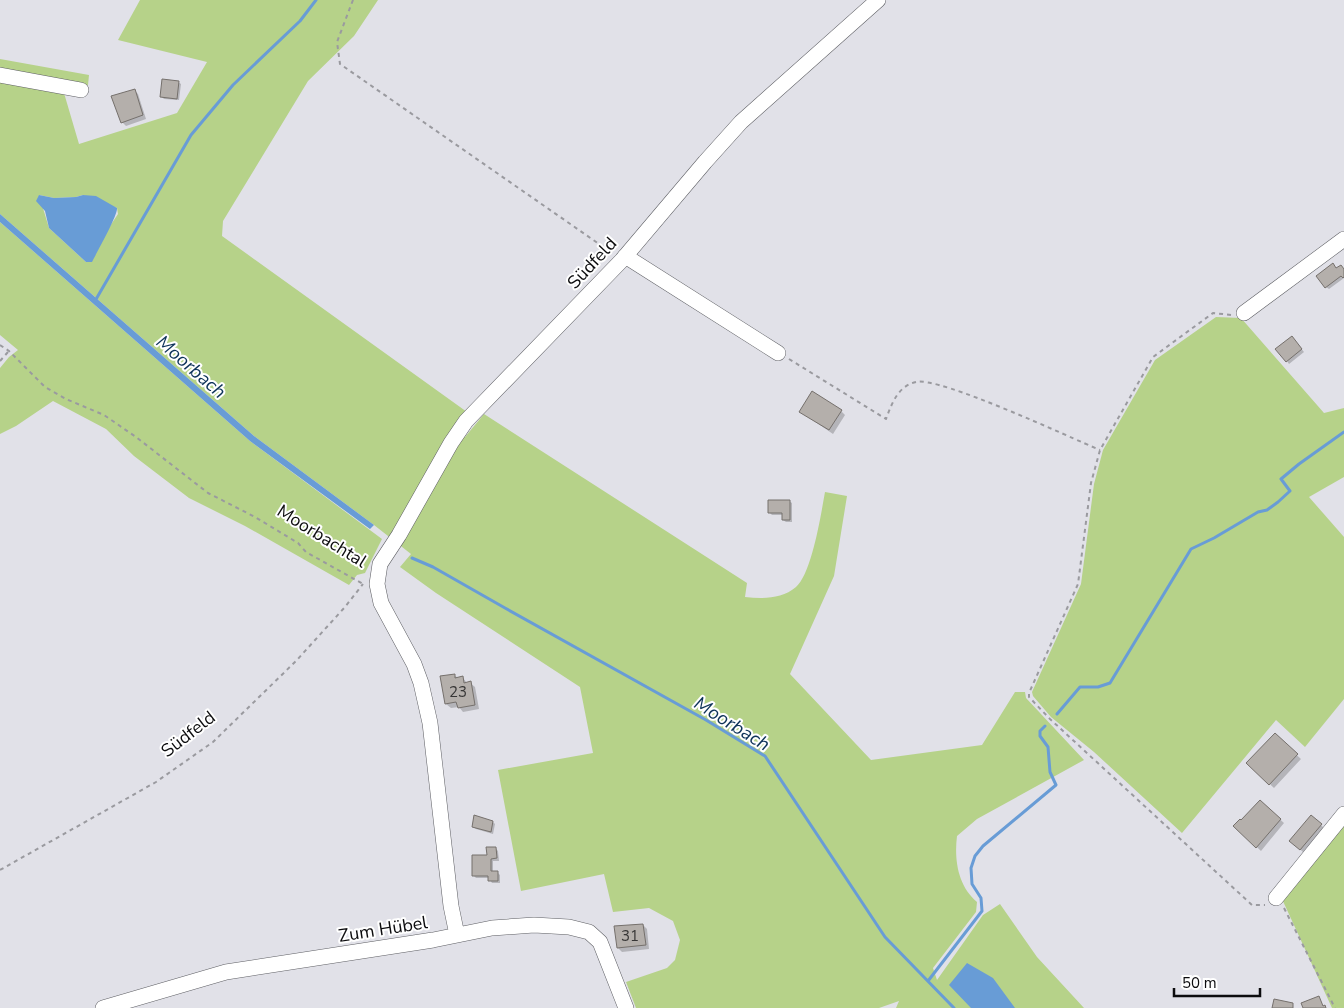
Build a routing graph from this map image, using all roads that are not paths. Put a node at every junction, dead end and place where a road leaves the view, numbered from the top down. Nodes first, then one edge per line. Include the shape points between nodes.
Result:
1 (878, 0) edge
2 (0, 75) edge
3 (80, 90) dead end
4 (1344, 239) edge
5 (624, 258) junction
6 (1244, 314) road end
7 (778, 353) road end
8 (370, 584) joint
9 (1344, 814) edge
10 (1276, 898) road end
11 (457, 935) junction
12 (102, 1008) edge
13 (626, 1008) edge

1 - 5 street, Südfeld via 741,122
2 - 3 street
4 - 6 street
5 - 7 street
5 - 8 street, Südfeld via 466,421
8 - 11 street, Moorbachtal via 414,664 421,684 434,751
9 - 10 street
11 - 12 street, Zum Hübel via 226,972
11 - 13 street, Zum Hübel via 534,925 589,932 600,942

